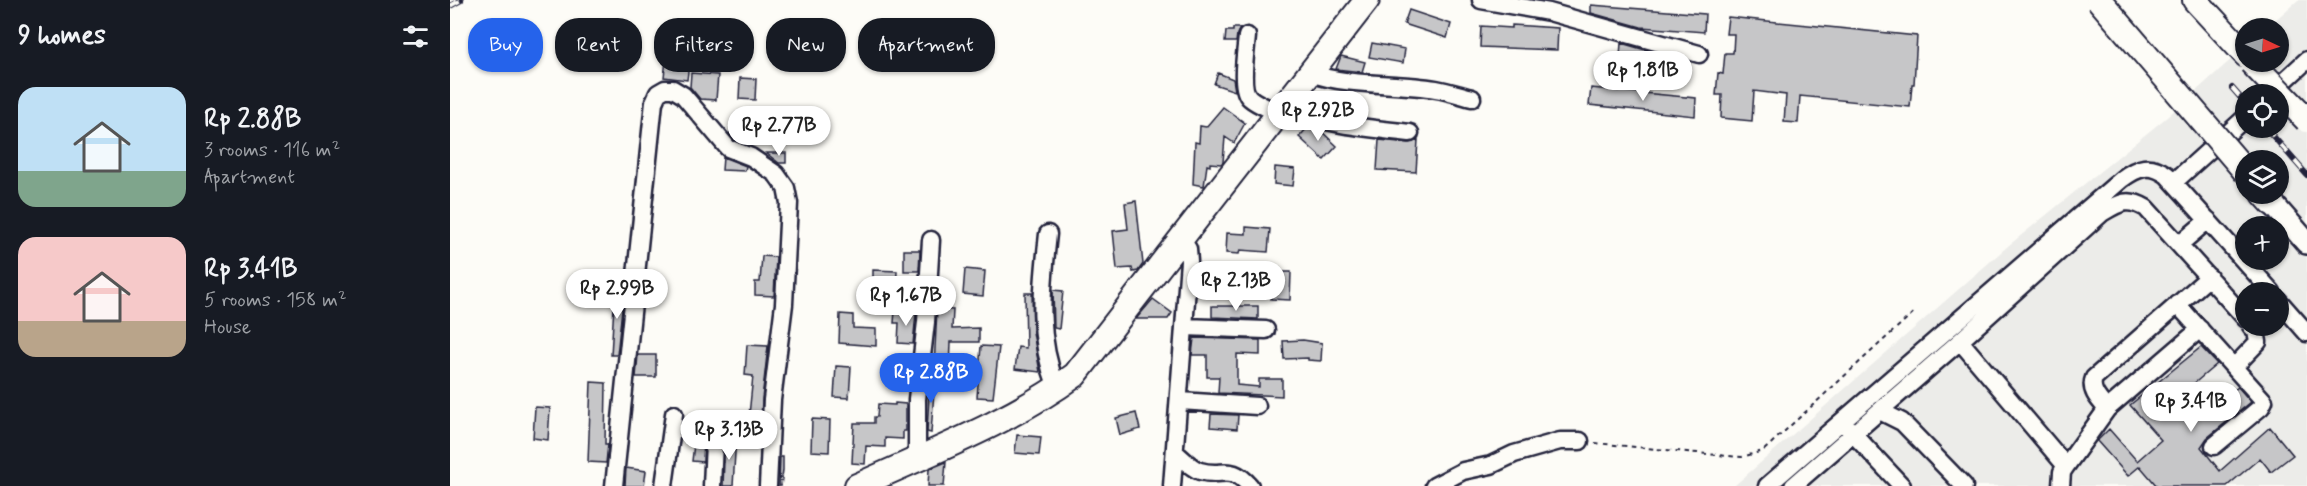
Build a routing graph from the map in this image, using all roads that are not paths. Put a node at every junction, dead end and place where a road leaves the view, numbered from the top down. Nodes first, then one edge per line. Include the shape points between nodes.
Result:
1 (1367, 0) edge
2 (1481, 0) edge
3 (2099, 0) edge
4 (2195, 0) edge
5 (1247, 36) dead end
6 (2235, 43) edge
7 (1700, 54) dead end
8 (2307, 60) edge
9 (2261, 72) edge
10 (1310, 73) junction
11 (2280, 84) edge
12 (1472, 98) dead end
13 (1282, 112) junction
14 (2307, 120) edge
15 (2235, 127) edge
16 (1410, 133) dead end
17 (2235, 159) edge
18 (2174, 182) junction
19 (2273, 204) edge
20 (2208, 220) junction
21 (1048, 234) dead end
22 (931, 240) dead end
23 (1182, 240) junction
24 (2307, 243) edge
25 (2180, 244) junction
26 (2209, 277) junction
27 (2263, 282) edge
28 (2178, 304) junction
29 (2235, 307) edge
30 (2289, 313) edge
31 (1185, 327) junction
32 (2200, 329) junction
33 (1266, 330) dead end
34 (2307, 333) edge
35 (2257, 336) edge
36 (1960, 341) junction
37 (2234, 367) junction
38 (1057, 388) junction
39 (1180, 401) junction
40 (1257, 406) dead end
41 (2107, 409) junction
42 (1880, 411) junction
43 (674, 414) dead end
44 (715, 421) dead end
45 (1847, 427) junction
46 (1580, 441) road end
47 (2214, 446) dead end
48 (1176, 453) junction
49 (916, 458) junction
50 (2066, 466) junction
51 (614, 486) edge
52 (664, 486) edge
53 (712, 486) edge
54 (768, 486) edge
55 (856, 486) edge
56 (1172, 486) edge
57 (1250, 486) edge
58 (1434, 486) edge
59 (1767, 486) edge
60 (1793, 486) edge
61 (1902, 486) edge
62 (1964, 486) edge
63 (2061, 486) edge

1 - 10 highway
2 - 7 street via 1549,12
3 - 17 highway, bridge
4 - 6 highway
5 - 13 street via 1245,93
8 - 11 street
9 - 14 highway, bridge
10 - 12 street via 1364,84 1436,89
10 - 13 highway
13 - 16 street via 1334,124
13 - 23 highway
15 - 18 street
18 - 20 street
18 - 45 street via 2151,167 2132,172
19 - 24 main road
20 - 25 street
20 - 27 street
21 - 38 street via 1041,299 1048,366
22 - 49 street via 916,399
23 - 31 street via 1189,261
23 - 38 highway via 1075,375
25 - 26 street
25 - 36 street via 2146,208 2119,202
26 - 28 street
26 - 29 street
28 - 32 street
28 - 41 street via 2094,378 2094,393
30 - 34 street
31 - 33 street
31 - 39 street
32 - 37 street
32 - 41 street
35 - 37 street via 2256,346
36 - 42 street
36 - 50 street
37 - 47 street via 2264,397 2264,404
38 - 49 highway via 1006,417
39 - 40 street
39 - 48 street
41 - 50 street
42 - 45 street
42 - 62 street via 1902,422
43 - 52 street
44 - 53 street
45 - 59 street
45 - 60 street
45 - 61 street
46 - 58 street via 1560,441 1514,454 1491,465 1463,471
48 - 56 street
48 - 57 street via 1198,471 1240,475
49 - 55 highway
50 - 63 street
51 - 54 street via 654,102 665,89 683,95 728,148 751,157 776,174 788,195 784,304 772,400

